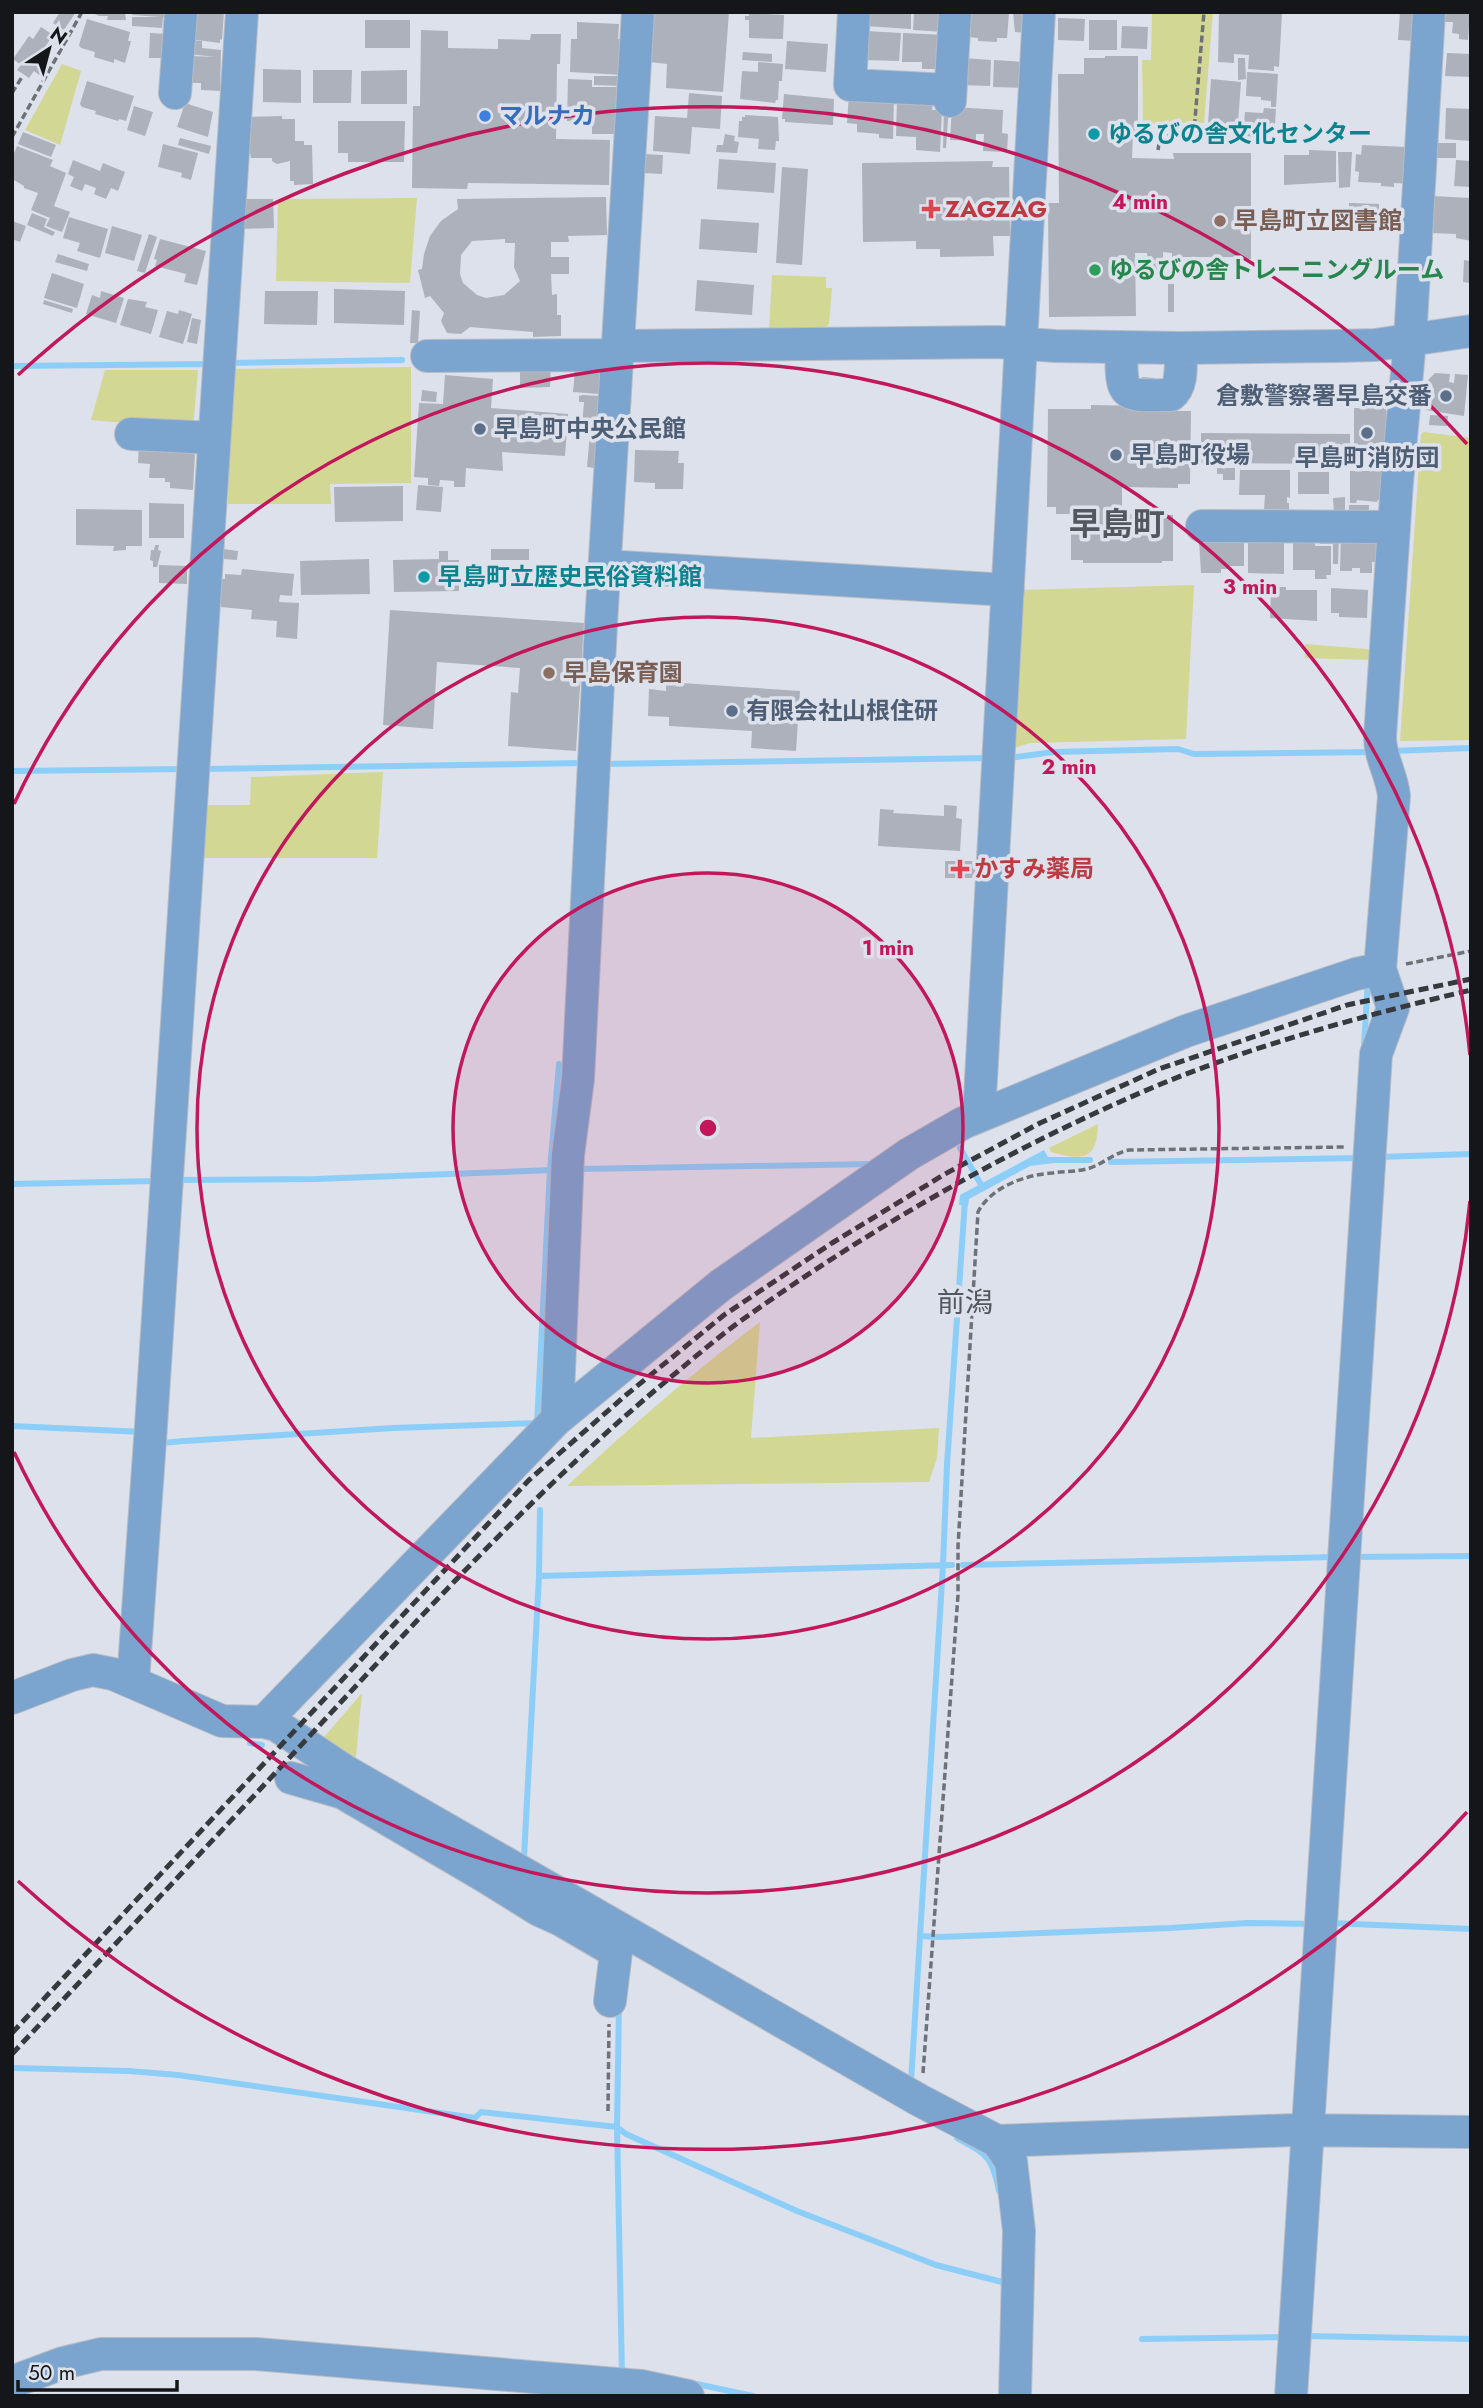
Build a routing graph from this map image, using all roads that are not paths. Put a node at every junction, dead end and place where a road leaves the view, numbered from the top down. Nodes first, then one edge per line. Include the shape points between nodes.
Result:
1 (181, 12) edge
2 (242, 12) edge
3 (638, 12) edge
4 (854, 12) edge
5 (955, 12) edge
6 (1039, 12) edge
7 (1429, 12) edge
8 (175, 93) dead end
9 (1471, 331) edge
10 (1410, 340) junction
11 (1022, 343) junction
12 (1121, 347) junction
13 (1181, 348) junction
14 (618, 351) junction
15 (427, 356) dead end
16 (131, 434) dead end
17 (204, 437) junction
18 (1202, 526) dead end
19 (1394, 527) junction
20 (604, 566) junction
21 (1008, 590) junction
22 (1370, 971) junction
23 (972, 1119) junction
24 (556, 1419) junction
25 (132, 1682) junction
26 (12, 1698) edge
27 (264, 1722) junction
28 (291, 1778) dead end
29 (348, 1784) junction
30 (614, 1939) junction
31 (610, 2001) road end
32 (1301, 2130) junction
33 (1471, 2132) edge
34 (997, 2141) junction
35 (12, 2382) edge
36 (547, 2387) edge
37 (688, 2396) edge
38 (1014, 2396) edge
39 (1291, 2396) edge

1 - 8 street
2 - 17 street
3 - 14 street
4 - 5 street via 850,85 950,96
6 - 11 street
7 - 10 street
9 - 10 street
10 - 13 street via 1375,345
10 - 19 street
11 - 12 street
11 - 14 street
11 - 21 street
12 - 13 street
12 - 13 street via 1122,384 1138,396 1175,392
14 - 15 street
14 - 20 street
16 - 17 street
17 - 25 street via 192,769
18 - 19 street
19 - 22 street via 1384,761 1394,796
20 - 21 street
20 - 24 street
21 - 23 street
22 - 23 street via 1186,1031
22 - 32 street via 1393,1008 1376,1054 1346,1558
23 - 24 street via 897,1163 721,1284
24 - 27 street
25 - 26 street via 93,1670
25 - 27 street via 222,1721
27 - 29 street via 276,1725
28 - 29 street
29 - 30 street
30 - 31 street
30 - 34 street
32 - 33 street
32 - 34 street
32 - 39 street
34 - 38 street via 1011,2161 1018,2231
35 - 36 street via 101,2354 256,2354
36 - 37 street via 622,2384

